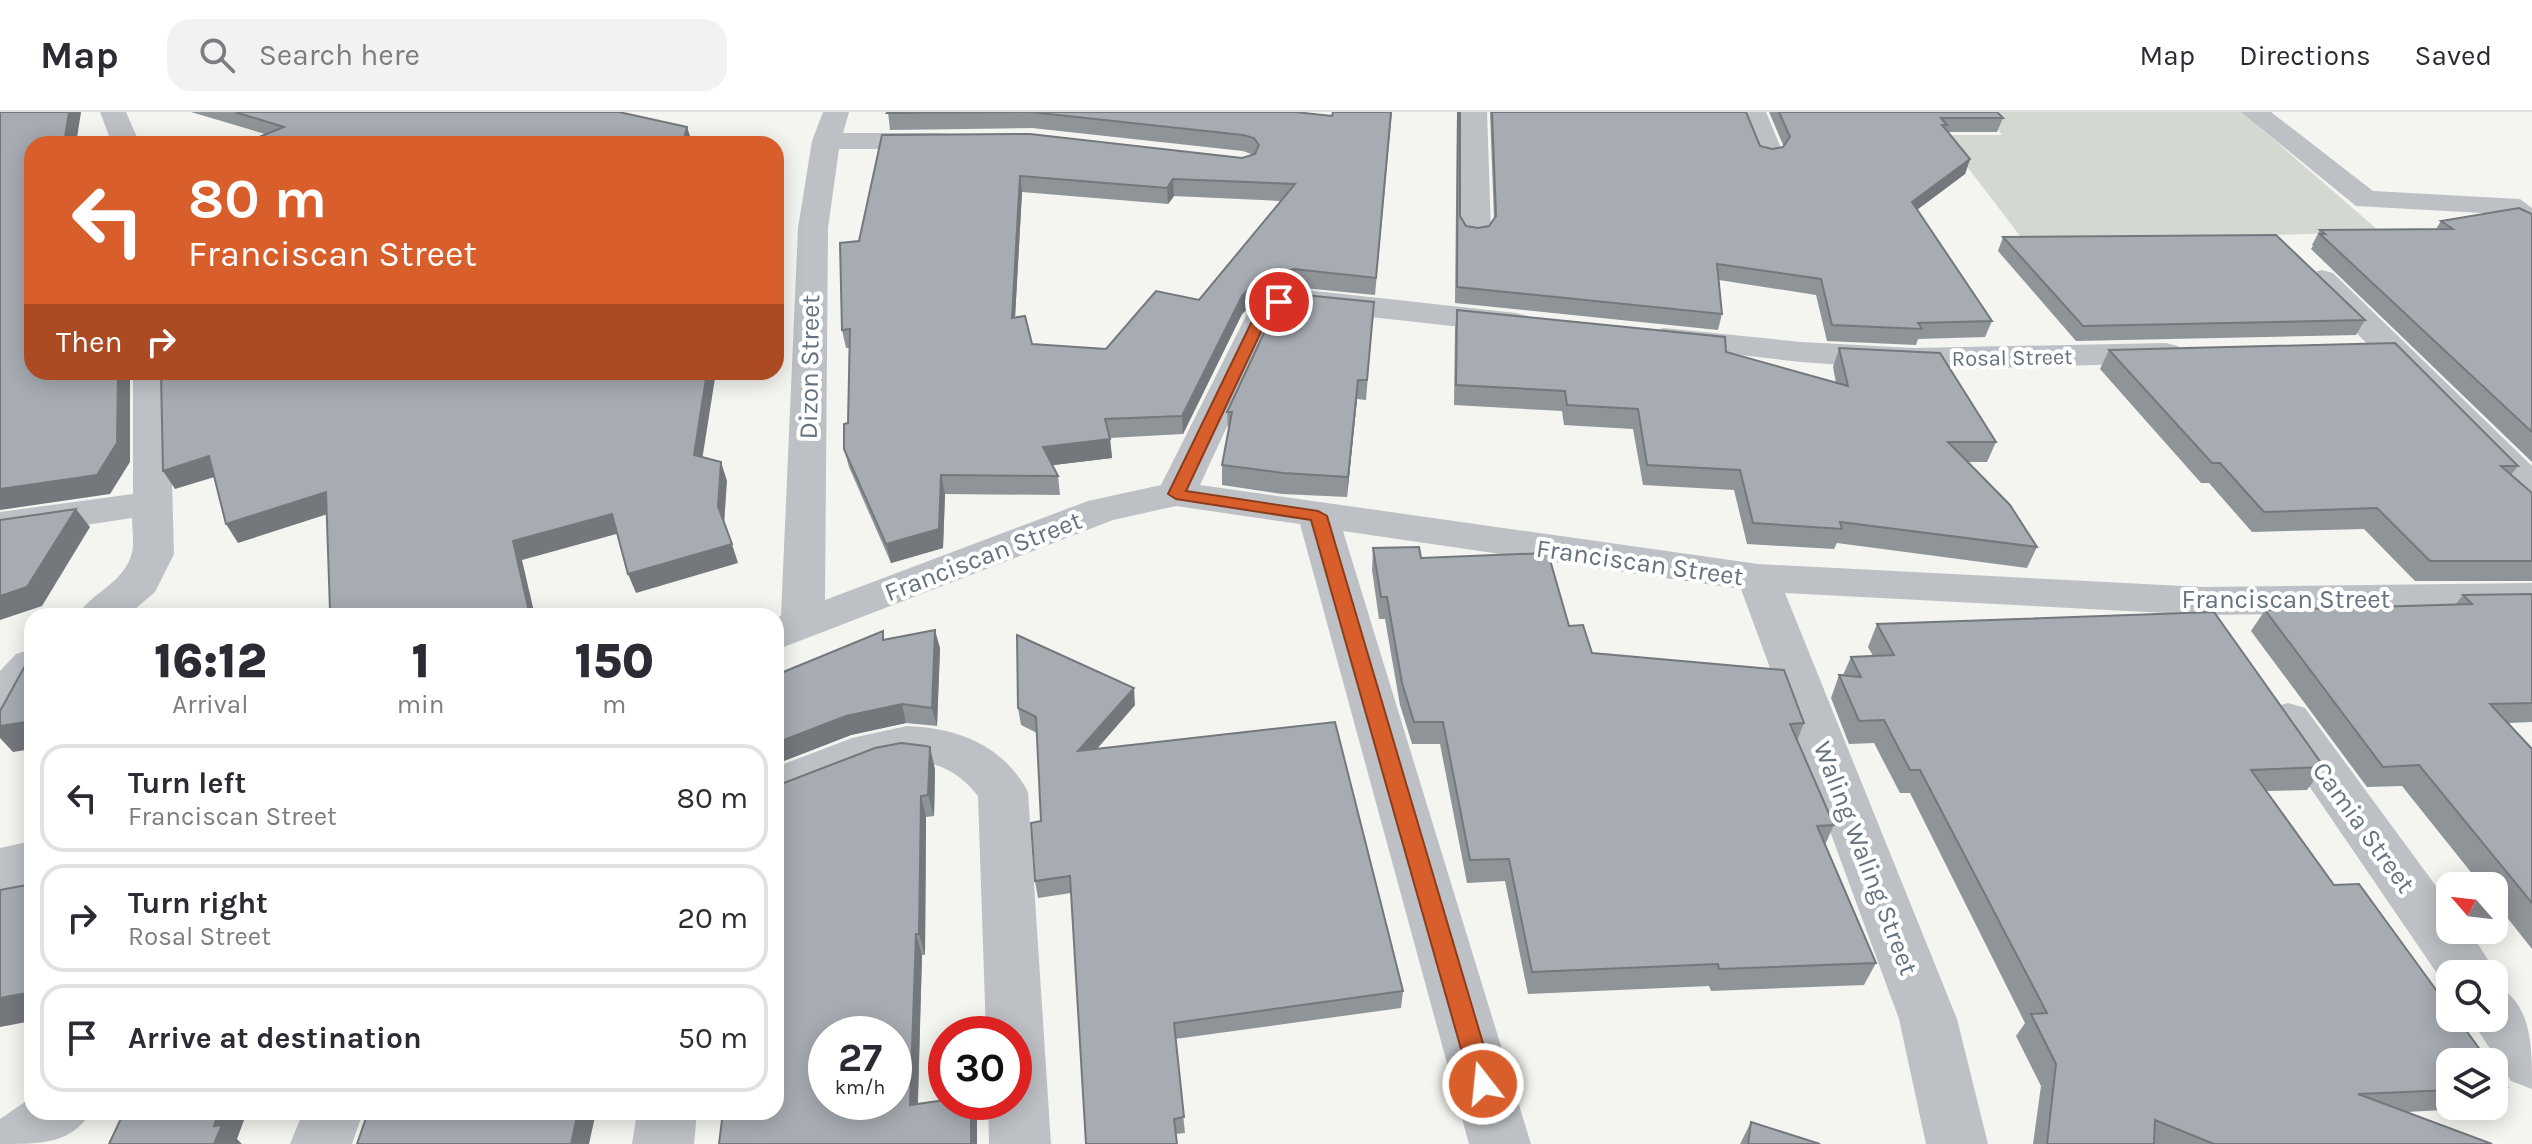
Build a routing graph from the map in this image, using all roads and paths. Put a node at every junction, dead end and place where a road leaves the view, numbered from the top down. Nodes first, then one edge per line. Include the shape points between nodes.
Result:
1 (113, 112) edge
2 (1474, 112) edge
3 (1753, 112) edge
4 (2254, 112) edge
5 (831, 126) edge
6 (123, 136) edge
7 (975, 140) edge
8 (1769, 153) edge
9 (2532, 223) edge
10 (1476, 231) edge
11 (2296, 256) edge
12 (1553, 326) edge
13 (1630, 335) edge
14 (2393, 348) junction
15 (2345, 349) edge
16 (2201, 352) edge
17 (151, 380) edge
18 (2532, 488) edge
19 (1176, 494) junction
20 (154, 503) junction
21 (1318, 516) junction
22 (0, 525) edge
23 (1758, 578) junction
24 (2532, 597) edge
25 (2203, 601) junction
26 (109, 608) edge
27 (790, 630) edge
28 (24, 674) edge
29 (0, 701) edge
30 (784, 785) edge
31 (24, 864) edge
32 (0, 869) edge
33 (2459, 960) edge
34 (2508, 1029) edge
35 (2532, 1062) edge
36 (50, 1120) edge
37 (330, 1120) edge
38 (666, 1120) edge
39 (15, 1144) edge
40 (321, 1144) edge
41 (663, 1144) edge
42 (1020, 1144) edge
43 (1500, 1144) edge
44 (1957, 1144) edge

1 - 6 street
2 - 10 street
3 - 8 street
4 - 9 street via 2366,200 2509,205
5 - 7 street
5 - 27 street, Dizon Street via 813,228
11 - 14 street
12 - 19 street via 1306,300 1279,302 1262,315
13 - 16 street, Rosal Street via 1914,359
14 - 15 street
14 - 18 street
17 - 20 street
19 - 21 street, Franciscan Street
19 - 27 street, Franciscan Street via 1102,510
20 - 22 street
20 - 26 street via 149,567 140,582
21 - 23 street, Franciscan Street
21 - 43 street
23 - 25 street, Franciscan Street
23 - 44 street, Waling Waling Street via 1928,1019
24 - 25 street, Franciscan Street
25 - 33 street, Camia Street
28 - 29 street
30 - 42 street via 844,759 902,744 948,749 981,767 1003,792
31 - 32 street
34 - 35 street
36 - 39 street
37 - 40 street
38 - 41 street

